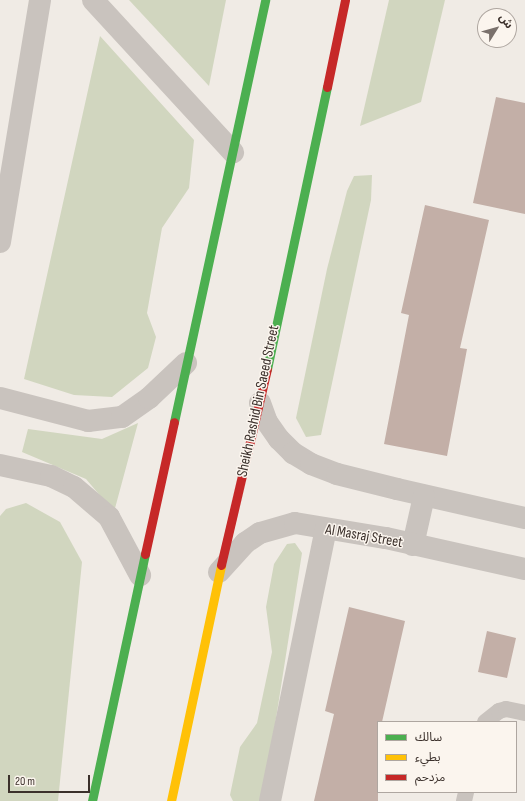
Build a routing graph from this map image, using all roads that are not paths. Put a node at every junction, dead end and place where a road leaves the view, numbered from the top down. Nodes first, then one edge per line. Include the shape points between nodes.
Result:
1 (40, 0) edge
2 (93, 0) edge
3 (264, 0) edge
4 (345, 0) edge
5 (233, 152) junction
6 (0, 242) edge
7 (186, 363) junction
8 (0, 397) edge
9 (260, 403) junction
10 (0, 465) edge
11 (424, 496) junction
12 (525, 518) edge
13 (326, 529) junction
14 (413, 545) junction
15 (525, 569) edge
16 (219, 572) junction
17 (140, 575) junction
18 (525, 713) edge
19 (486, 721) edge
20 (92, 801) edge
21 (171, 801) edge
22 (270, 801) edge

1 - 6 street
2 - 5 street
3 - 5 main road
4 - 9 main road, Sheikh Rashid Bin Saeed Street
5 - 7 main road
7 - 8 street via 149,398 122,417 88,420
7 - 17 main road
9 - 11 street via 267,422 279,439 293,453 311,464 336,474
9 - 16 main road, Sheikh Rashid Bin Saeed Street
10 - 17 street via 51,476 74,487 110,517
11 - 12 street
11 - 14 street
13 - 14 street, Al Masraj Street
13 - 16 street, Al Masraj Street via 295,523 277,527 245,543
13 - 22 street
14 - 15 street, Al Masraj Street
16 - 21 main road, Sheikh Rashid Bin Saeed Street
17 - 20 main road
18 - 19 lane via 506,709

